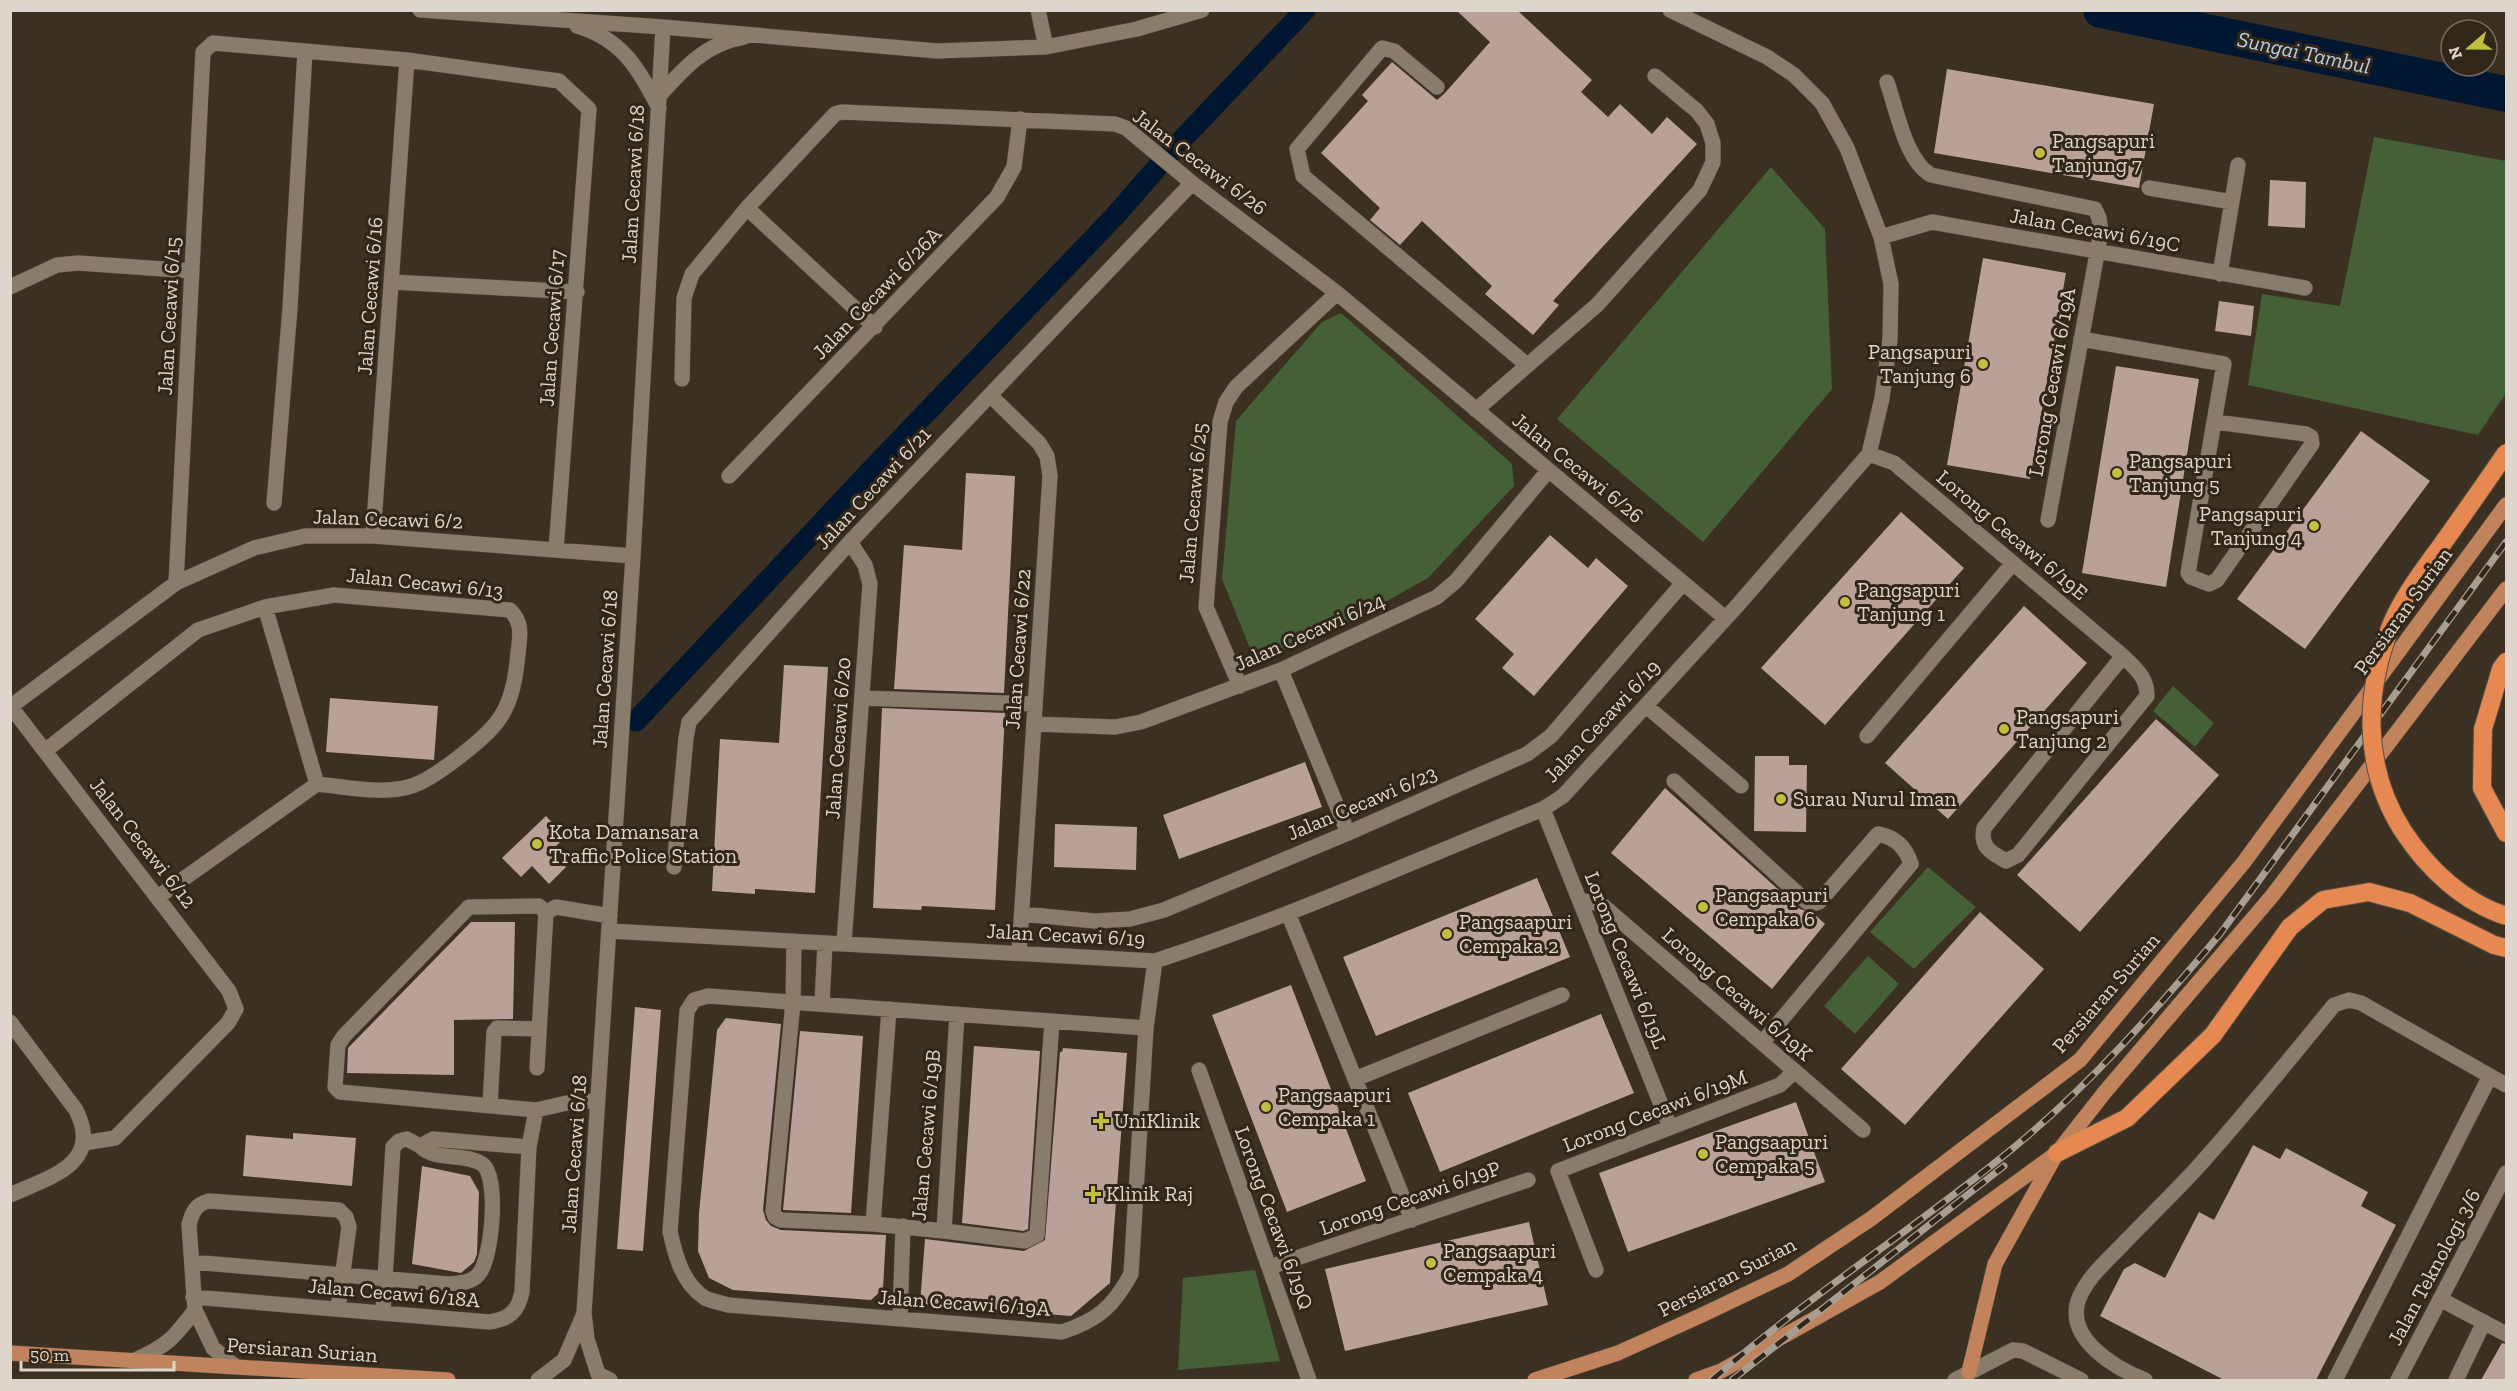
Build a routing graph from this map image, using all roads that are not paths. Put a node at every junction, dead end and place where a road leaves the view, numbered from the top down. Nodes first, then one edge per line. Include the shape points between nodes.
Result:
1 (420, 10) edge
2 (1038, 10) edge
3 (1202, 10) edge
4 (1670, 10) edge
5 (449, 11) edge
6 (559, 20) junction
7 (663, 27) junction
8 (759, 35) junction
9 (1046, 47) junction
10 (305, 51) junction
11 (407, 60) junction
12 (1655, 76) dead end
13 (1887, 82) dead end
14 (1437, 87) dead end
15 (659, 102) junction
16 (1020, 119) junction
17 (2238, 165) dead end
18 (1192, 183) junction
19 (2149, 188) dead end
20 (2232, 202) junction
21 (747, 208) junction
22 (1881, 237) junction
23 (2097, 252) junction
24 (192, 271) junction
25 (2220, 274) junction
26 (392, 282) junction
27 (10, 287) edge
28 (2305, 288) dead end
29 (577, 292) junction
30 (1337, 293) junction
31 (875, 327) junction
32 (2081, 339) junction
33 (1527, 365) junction
34 (682, 380) dead end
35 (990, 395) junction
36 (1476, 410) junction
37 (2216, 422) junction
38 (2506, 453) edge
39 (1869, 454) junction
40 (1548, 471) junction
41 (729, 476) dead end
42 (274, 503) dead end
43 (2506, 505) edge
44 (2048, 520) dead end
45 (373, 536) junction
46 (849, 542) junction
47 (556, 550) junction
48 (633, 556) junction
49 (2013, 563) junction
50 (176, 582) junction
51 (1683, 583) junction
52 (2506, 589) edge
53 (2506, 603) edge
54 (265, 607) junction
55 (1724, 617) junction
56 (2484, 620) junction
57 (2123, 656) junction
58 (2506, 662) edge
59 (1281, 670) junction
60 (1240, 686) junction
61 (862, 698) junction
62 (1035, 704) junction
63 (1646, 706) junction
64 (11, 707) edge
65 (1034, 724) junction
66 (1867, 736) dead end
67 (45, 751) junction
68 (1674, 781) dead end
69 (316, 784) junction
70 (1741, 786) dead end
71 (1543, 809) junction
72 (1348, 833) junction
73 (2506, 833) edge
74 (674, 867) dead end
75 (158, 897) junction
76 (1580, 900) junction
77 (546, 912) junction
78 (1287, 913) junction
79 (2506, 916) edge
80 (1022, 922) junction
81 (609, 923) junction
82 (794, 941) junction
83 (825, 943) junction
84 (844, 943) junction
85 (2506, 948) edge
86 (1019, 953) junction
87 (1155, 961) junction
88 (1562, 995) dead end
89 (793, 1002) junction
90 (822, 1004) junction
91 (889, 1009) junction
92 (957, 1014) junction
93 (1052, 1021) junction
94 (10, 1022) edge
95 (1146, 1028) junction
96 (539, 1029) junction
97 (1762, 1043) junction
98 (537, 1068) dead end
99 (1199, 1070) dead end
100 (1795, 1071) junction
101 (2490, 1076) junction
102 (1355, 1079) junction
103 (2506, 1085) edge
104 (598, 1100) junction
105 (490, 1106) junction
106 (536, 1110) junction
107 (1670, 1128) junction
108 (1863, 1130) dead end
109 (84, 1143) junction
110 (420, 1146) junction
111 (529, 1148) junction
112 (2057, 1153) junction
113 (2506, 1173) edge
114 (1528, 1180) dead end
115 (10, 1195) edge
116 (1412, 1220) junction
117 (873, 1224) junction
118 (903, 1226) junction
119 (944, 1231) junction
120 (192, 1262) junction
121 (1270, 1266) junction
122 (1596, 1270) dead end
123 (342, 1274) junction
124 (386, 1280) junction
125 (2440, 1299) junction
126 (194, 1304) junction
127 (338, 1309) junction
128 (383, 1312) junction
129 (584, 1313) junction
130 (900, 1319) junction
131 (2484, 1322) junction
132 (2506, 1334) edge
133 (10, 1353) edge
134 (135, 1360) junction
135 (235, 1366) junction
136 (1969, 1372) junction
137 (448, 1380) edge
138 (538, 1380) edge
139 (610, 1380) edge
140 (1309, 1380) edge
141 (1535, 1380) edge
142 (1696, 1380) edge
143 (1954, 1380) edge
144 (2081, 1380) edge
145 (2145, 1380) edge
146 (2335, 1380) edge
147 (2398, 1380) edge
148 (2456, 1380) edge

1 - 5 street
2 - 9 street
3 - 9 street via 1137,30
4 - 22 street, Jalan Cecawi 6/19 via 1767,57 1794,75 1822,103 1847,148
5 - 6 street
6 - 7 street
6 - 15 street via 590,30 618,47 641,72
7 - 8 street
7 - 15 street, Jalan Cecawi 6/18
8 - 9 street via 937,51
8 - 15 street via 717,45 700,55 685,67
10 - 11 street
10 - 24 street, Jalan Cecawi 6/15 via 213,43 203,52
10 - 42 street
11 - 26 street, Jalan Cecawi 6/16
11 - 29 street, Jalan Cecawi 6/17 via 559,81 589,109
12 - 33 street via 1707,124 1713,162 1700,190 1598,305
13 - 23 street, Lorong Cecawi 6/19A via 1912,158 1922,170 2096,208 2101,232
14 - 33 street via 1394,51 1382,48 1297,149 1303,176
15 - 48 street, Jalan Cecawi 6/18
16 - 18 street, Jalan Cecawi 6/26 via 1115,124 1126,128
16 - 21 street, Jalan Cecawi 6/26 via 838,112
16 - 31 street, Jalan Cecawi 6/26A via 1014,167 997,197
17 - 20 street
18 - 30 street, Jalan Cecawi 6/26
18 - 35 street, Jalan Cecawi 6/21
19 - 20 street
20 - 25 street
21 - 31 street
21 - 34 street, Jalan Cecawi 6/26 via 686,286
22 - 23 street, Jalan Cecawi 6/19C via 1932,222
22 - 39 street, Jalan Cecawi 6/19 via 1891,284 1890,340
23 - 25 street, Jalan Cecawi 6/19C
23 - 32 street, Lorong Cecawi 6/19A
24 - 27 street via 78,263 57,266
24 - 50 street, Jalan Cecawi 6/15
25 - 28 street, Jalan Cecawi 6/19C
26 - 29 street
26 - 45 street, Jalan Cecawi 6/16
29 - 47 street, Jalan Cecawi 6/17
30 - 36 street, Jalan Cecawi 6/26
30 - 60 street, Jalan Cecawi 6/25 via 1236,387 1220,422 1206,607
31 - 41 street, Jalan Cecawi 6/26A
32 - 37 street via 2224,364
32 - 44 street, Lorong Cecawi 6/19A
33 - 36 street
35 - 46 street, Jalan Cecawi 6/21
35 - 62 street, Jalan Cecawi 6/22 via 1039,443 1047,456 1050,476
36 - 40 street, Jalan Cecawi 6/26
37 - 37 street via 2306,434 2311,436 2312,444 2217,580 2209,584 2188,573
38 - 79 highway, bridge via 2393,621 2380,662 2372,710 2372,753 2380,786 2416,851 2447,884
39 - 49 street, Lorong Cecawi 6/19E via 1894,463
39 - 55 street, Jalan Cecawi 6/19
40 - 51 street, Jalan Cecawi 6/26
40 - 59 street, Jalan Cecawi 6/24 via 1456,581 1437,597
43 - 141 main road, Persiaran Surian via 2244,862 2080,1060 1872,1218 1788,1274 1618,1353
45 - 47 street, Jalan Cecawi 6/2
45 - 50 street, Jalan Cecawi 6/2 via 305,536 274,543
46 - 61 street, Jalan Cecawi 6/20 via 865,565 870,584
46 - 74 street, Jalan Cecawi 6/21 via 690,722
47 - 48 street, Jalan Cecawi 6/2
48 - 81 street, Jalan Cecawi 6/18
49 - 57 street, Lorong Cecawi 6/19E
49 - 66 street
50 - 64 street, Jalan Cecawi 6/2
51 - 55 street, Jalan Cecawi 6/26
51 - 72 street, Jalan Cecawi 6/23 via 1551,736 1527,754
52 - 56 main road
53 - 56 main road
54 - 67 street, Jalan Cecawi 6/13 via 198,630
54 - 69 street
54 - 69 street, Jalan Cecawi 6/13 via 334,595 510,610 521,627 515,683 498,722 446,767 415,785 389,792
55 - 63 street, Jalan Cecawi 6/19
56 - 112 main road via 2272,896
57 - 57 street, Lorong Cecawi 6/19E via 2140,672 2147,684 2147,696 2018,855 2006,861 1987,850 1982,840 1984,828
58 - 73 highway via 2483,729 2482,788
59 - 60 street, Jalan Cecawi 6/24
59 - 72 street
60 - 65 street, Jalan Cecawi 6/24 via 1141,722 1115,727
61 - 62 street
61 - 84 street, Jalan Cecawi 6/20
62 - 65 street, Jalan Cecawi 6/22
63 - 70 street
63 - 71 street, Jalan Cecawi 6/19 via 1563,796
64 - 67 street, Jalan Cecawi 6/12
65 - 80 street, Jalan Cecawi 6/22
67 - 75 street, Jalan Cecawi 6/12
68 - 97 street via 1812,904 1825,896 1878,834 1890,836 1907,852 1911,864
69 - 75 street
71 - 76 street, Lorong Cecawi 6/19L
71 - 78 street, Jalan Cecawi 6/19
72 - 80 street, Jalan Cecawi 6/23 via 1164,910 1130,919
75 - 109 street, Jalan Cecawi 6/12 via 229,991 236,1009 228,1023 115,1138
76 - 97 street, Lorong Cecawi 6/19K via 1601,904
76 - 107 street, Lorong Cecawi 6/19L
77 - 81 street, Jalan Cecawi 6/19 via 556,907
77 - 96 street
77 - 105 street, Jalan Cecawi 6/19 via 539,906 469,907 338,1045 335,1086 340,1092
78 - 87 street, Jalan Cecawi 6/19
78 - 102 street
80 - 86 street
81 - 82 street, Jalan Cecawi 6/19
81 - 104 street, Jalan Cecawi 6/18
82 - 83 street, Jalan Cecawi 6/19
82 - 89 street
83 - 84 street, Jalan Cecawi 6/19
83 - 90 street
84 - 86 street, Jalan Cecawi 6/19
85 - 112 highway via 2410,903 2369,892 2324,900 2290,927 2213,1035 2127,1118
86 - 87 street, Jalan Cecawi 6/19
87 - 95 street
88 - 102 street
89 - 90 street, Jalan Cecawi 6/19A
89 - 117 street, Jalan Cecawi 6/19B via 775,1217
89 - 130 street, Jalan Cecawi 6/19A via 708,996 694,1000 687,1011 670,1230 675,1256 687,1281 705,1298 728,1305
90 - 91 street, Jalan Cecawi 6/19A
91 - 92 street, Jalan Cecawi 6/19A
91 - 117 street
92 - 93 street, Jalan Cecawi 6/19A
92 - 119 street, Jalan Cecawi 6/19B
93 - 95 street, Jalan Cecawi 6/19A
93 - 119 street via 1037,1235 1025,1241
94 - 109 street via 76,1110 84,1125
95 - 130 street, Jalan Cecawi 6/19A via 1131,1274 1119,1295 1101,1314 1062,1332
96 - 98 street
96 - 105 street via 497,1028 494,1032
97 - 100 street, Lorong Cecawi 6/19K
99 - 121 street, Lorong Cecawi 6/19Q
100 - 107 street, Lorong Cecawi 6/19M via 1780,1085
100 - 108 street, Lorong Cecawi 6/19K
101 - 103 street
101 - 145 street via 2361,1003 2349,999 2334,1005 2194,1170 2092,1277 2078,1302 2079,1325 2087,1343 2124,1372
101 - 146 street
102 - 116 street
104 - 106 street
104 - 129 street, Jalan Cecawi 6/18
105 - 106 street, Jalan Cecawi 6/19
106 - 111 street, Jalan Cecawi 6/18A
107 - 122 street, Lorong Cecawi 6/19M via 1558,1171
109 - 115 street via 77,1158 56,1174
110 - 111 street via 433,1139
110 - 124 street via 407,1139 393,1147
110 - 124 street via 427,1153 482,1164 489,1173 489,1252 481,1273 473,1280 448,1284
111 - 128 street, Jalan Cecawi 6/18A via 522,1292 512,1315 489,1322
112 - 136 main road via 1995,1264
112 - 142 main road via 1880,1282 1731,1365
113 - 125 street, Jalan Teknologi 3/6
114 - 116 street, Lorong Cecawi 6/19P
116 - 121 street, Lorong Cecawi 6/19P
117 - 118 street, Jalan Cecawi 6/19B
118 - 119 street, Jalan Cecawi 6/19B
118 - 130 street
120 - 123 street
120 - 123 street via 189,1225 200,1203 339,1210 349,1227
120 - 126 street
121 - 140 street, Lorong Cecawi 6/19Q
123 - 124 street
123 - 127 street
124 - 128 street
125 - 131 street
125 - 147 street, Jalan Teknologi 3/6
126 - 127 street, Jalan Cecawi 6/18A
126 - 134 street via 173,1339
126 - 135 street via 213,1348
127 - 128 street, Jalan Cecawi 6/18A
129 - 138 street, Jalan Cecawi 6/18 via 564,1360
129 - 139 street, Jalan Cecawi 6/18 via 592,1362 598,1374
131 - 132 street
131 - 148 street
133 - 134 main road, Persiaran Surian
134 - 135 main road, Persiaran Surian
135 - 137 main road, Persiaran Surian
136 - 143 street
136 - 144 street via 2013,1350 2023,1351

